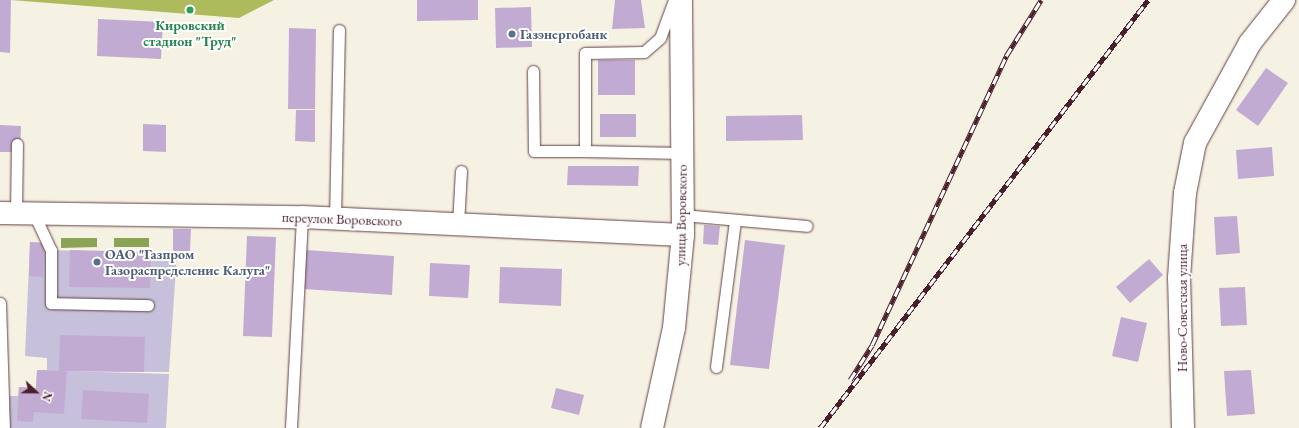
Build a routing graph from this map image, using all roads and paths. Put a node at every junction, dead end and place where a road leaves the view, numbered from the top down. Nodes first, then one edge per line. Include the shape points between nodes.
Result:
1 (674, 0) edge
2 (681, 0) edge
3 (1284, 0) edge
4 (338, 30) dead end
5 (533, 71) dead end
6 (17, 144) dead end
7 (585, 151) junction
8 (682, 153) junction
9 (461, 171) dead end
10 (17, 213) edge
11 (302, 217) junction
12 (335, 219) junction
13 (735, 220) junction
14 (458, 224) junction
15 (683, 225) junction
16 (807, 226) dead end
17 (0, 303) edge
18 (148, 306) dead end
19 (716, 367) dead end
20 (4, 428) edge
21 (291, 428) edge
22 (652, 428) edge
23 (1183, 428) edge

1 - 7 lane via 660,38 644,52 585,53
2 - 8 street, улица Воровского
3 - 23 street, Ново-Советская улица via 1250,43 1195,143 1185,193 1179,278
4 - 12 lane
5 - 7 lane via 534,151
6 - 10 lane
7 - 8 lane
8 - 15 street, улица Воровского
9 - 14 lane
10 - 11 street, переулок Воровского
10 - 18 lane via 51,250 51,303
11 - 12 street, переулок Воровского
11 - 21 lane
12 - 14 street, переулок Воровского
13 - 15 lane
13 - 16 lane
13 - 19 lane
14 - 15 street, переулок Воровского
15 - 22 street, улица Воровского via 674,328
17 - 20 lane

